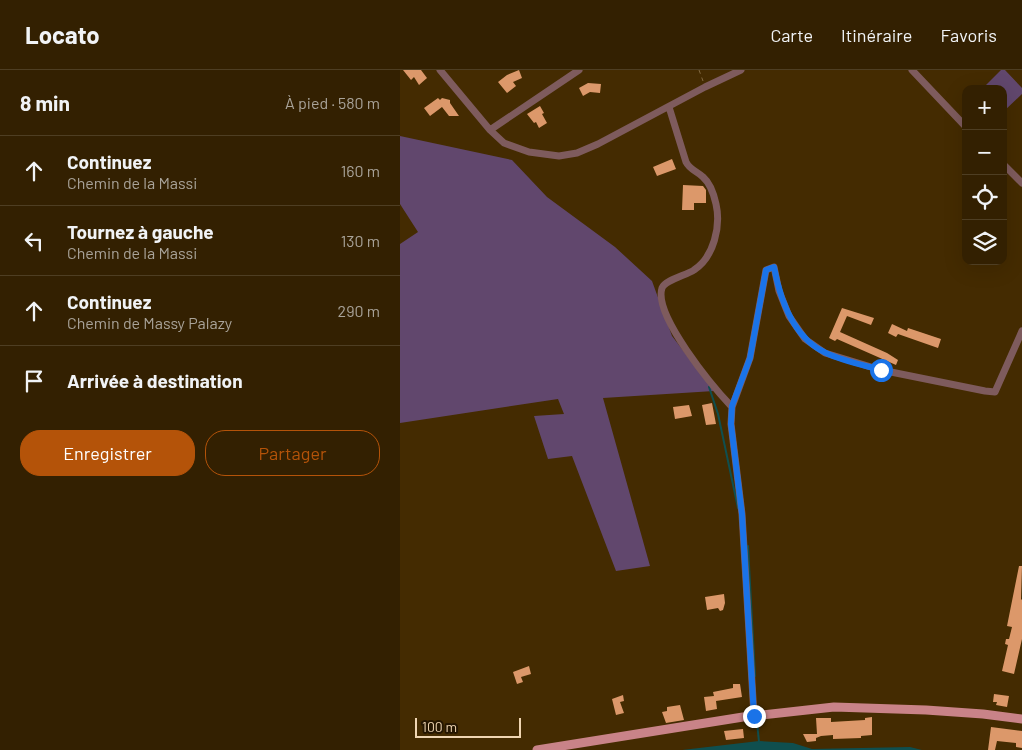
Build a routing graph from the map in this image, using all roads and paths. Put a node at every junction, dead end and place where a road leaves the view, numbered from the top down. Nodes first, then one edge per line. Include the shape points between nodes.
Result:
1 (440, 70) edge
2 (579, 70) edge
3 (699, 70) edge
4 (741, 70) edge
5 (912, 70) edge
6 (705, 87) junction
7 (668, 107) junction
8 (962, 123) edge
9 (490, 130) junction
10 (1007, 168) edge
11 (1022, 183) edge
12 (1022, 331) edge
13 (732, 406) junction
14 (754, 716) junction
15 (1022, 719) edge
16 (537, 750) edge

1 - 9 street
2 - 9 street
3 - 6 path
4 - 6 street
5 - 8 street
6 - 7 street
7 - 9 street via 598,144 566,156 529,152 504,143
7 - 13 street via 686,162 708,184 718,220 713,244 702,263 666,282 662,288 663,309 682,344
10 - 11 street
12 - 13 street via 995,392 881,370 825,353 805,339 789,316 774,267 766,270 750,358
13 - 14 street
14 - 15 main road via 834,707 870,707
14 - 16 main road

